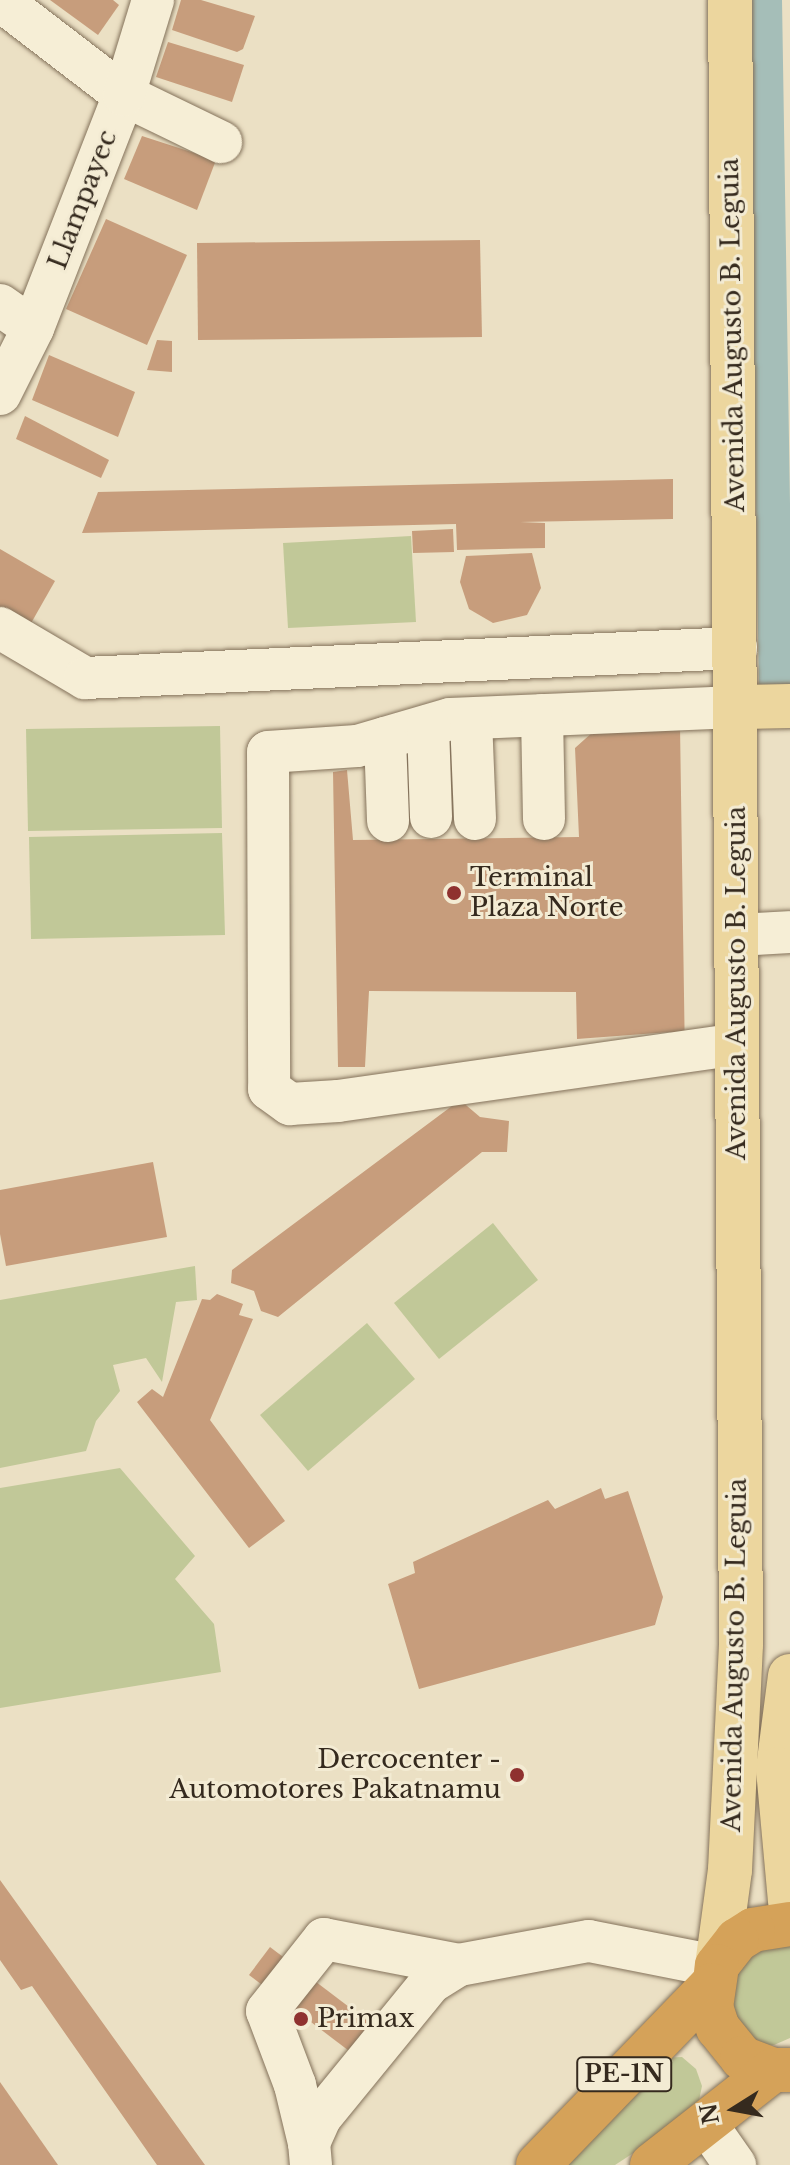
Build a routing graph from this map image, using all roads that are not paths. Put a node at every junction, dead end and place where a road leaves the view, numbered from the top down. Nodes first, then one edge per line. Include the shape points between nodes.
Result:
1 (0, 0) edge
2 (153, 0) edge
3 (730, 0) edge
4 (124, 95) junction
5 (221, 142) dead end
6 (16, 317) edge
7 (0, 394) edge
8 (0, 628) edge
9 (736, 648) junction
10 (790, 706) edge
11 (736, 707) junction
12 (505, 717) junction
13 (395, 735) junction
14 (790, 932) edge
15 (737, 935) junction
16 (737, 1044) junction
17 (790, 1676) edge
18 (790, 1901) edge
19 (790, 1924) edge
20 (459, 1965) junction
21 (714, 1976) junction
22 (781, 2070) edge
23 (707, 2125) junction
24 (310, 2154) edge
25 (538, 2165) edge
26 (652, 2165) edge
27 (735, 2165) edge

1 - 4 street
2 - 4 street, Llampayec
3 - 9 main road, Avenida Augusto B. Leguia
4 - 5 street
4 - 6 street, Llampayec
6 - 7 street, Llampayec
8 - 9 street via 85,678
9 - 11 main road, Avenida Augusto B. Leguia
10 - 11 main road
11 - 12 street
11 - 15 main road, Avenida Augusto B. Leguia
12 - 12 street via 508,818
12 - 13 street
13 - 13 street via 398,819
13 - 16 street via 268,752 269,1089 290,1104 338,1101
14 - 15 street
15 - 16 main road, Avenida Augusto B. Leguia
16 - 21 main road, Avenida Augusto B. Leguia via 741,1644 730,1870
17 - 18 main road, Avenida Augusto B. Leguia via 778,1769
19 - 21 highway, PE-1N via 753,1930 737,1940
20 - 21 street via 589,1941
20 - 24 street via 430,1983 320,2118
20 - 24 street via 324,1939 267,2011 295,2085
21 - 22 highway via 711,2007 730,2047 742,2058
21 - 25 highway, PE-1N
22 - 23 highway
23 - 26 highway
23 - 27 street

